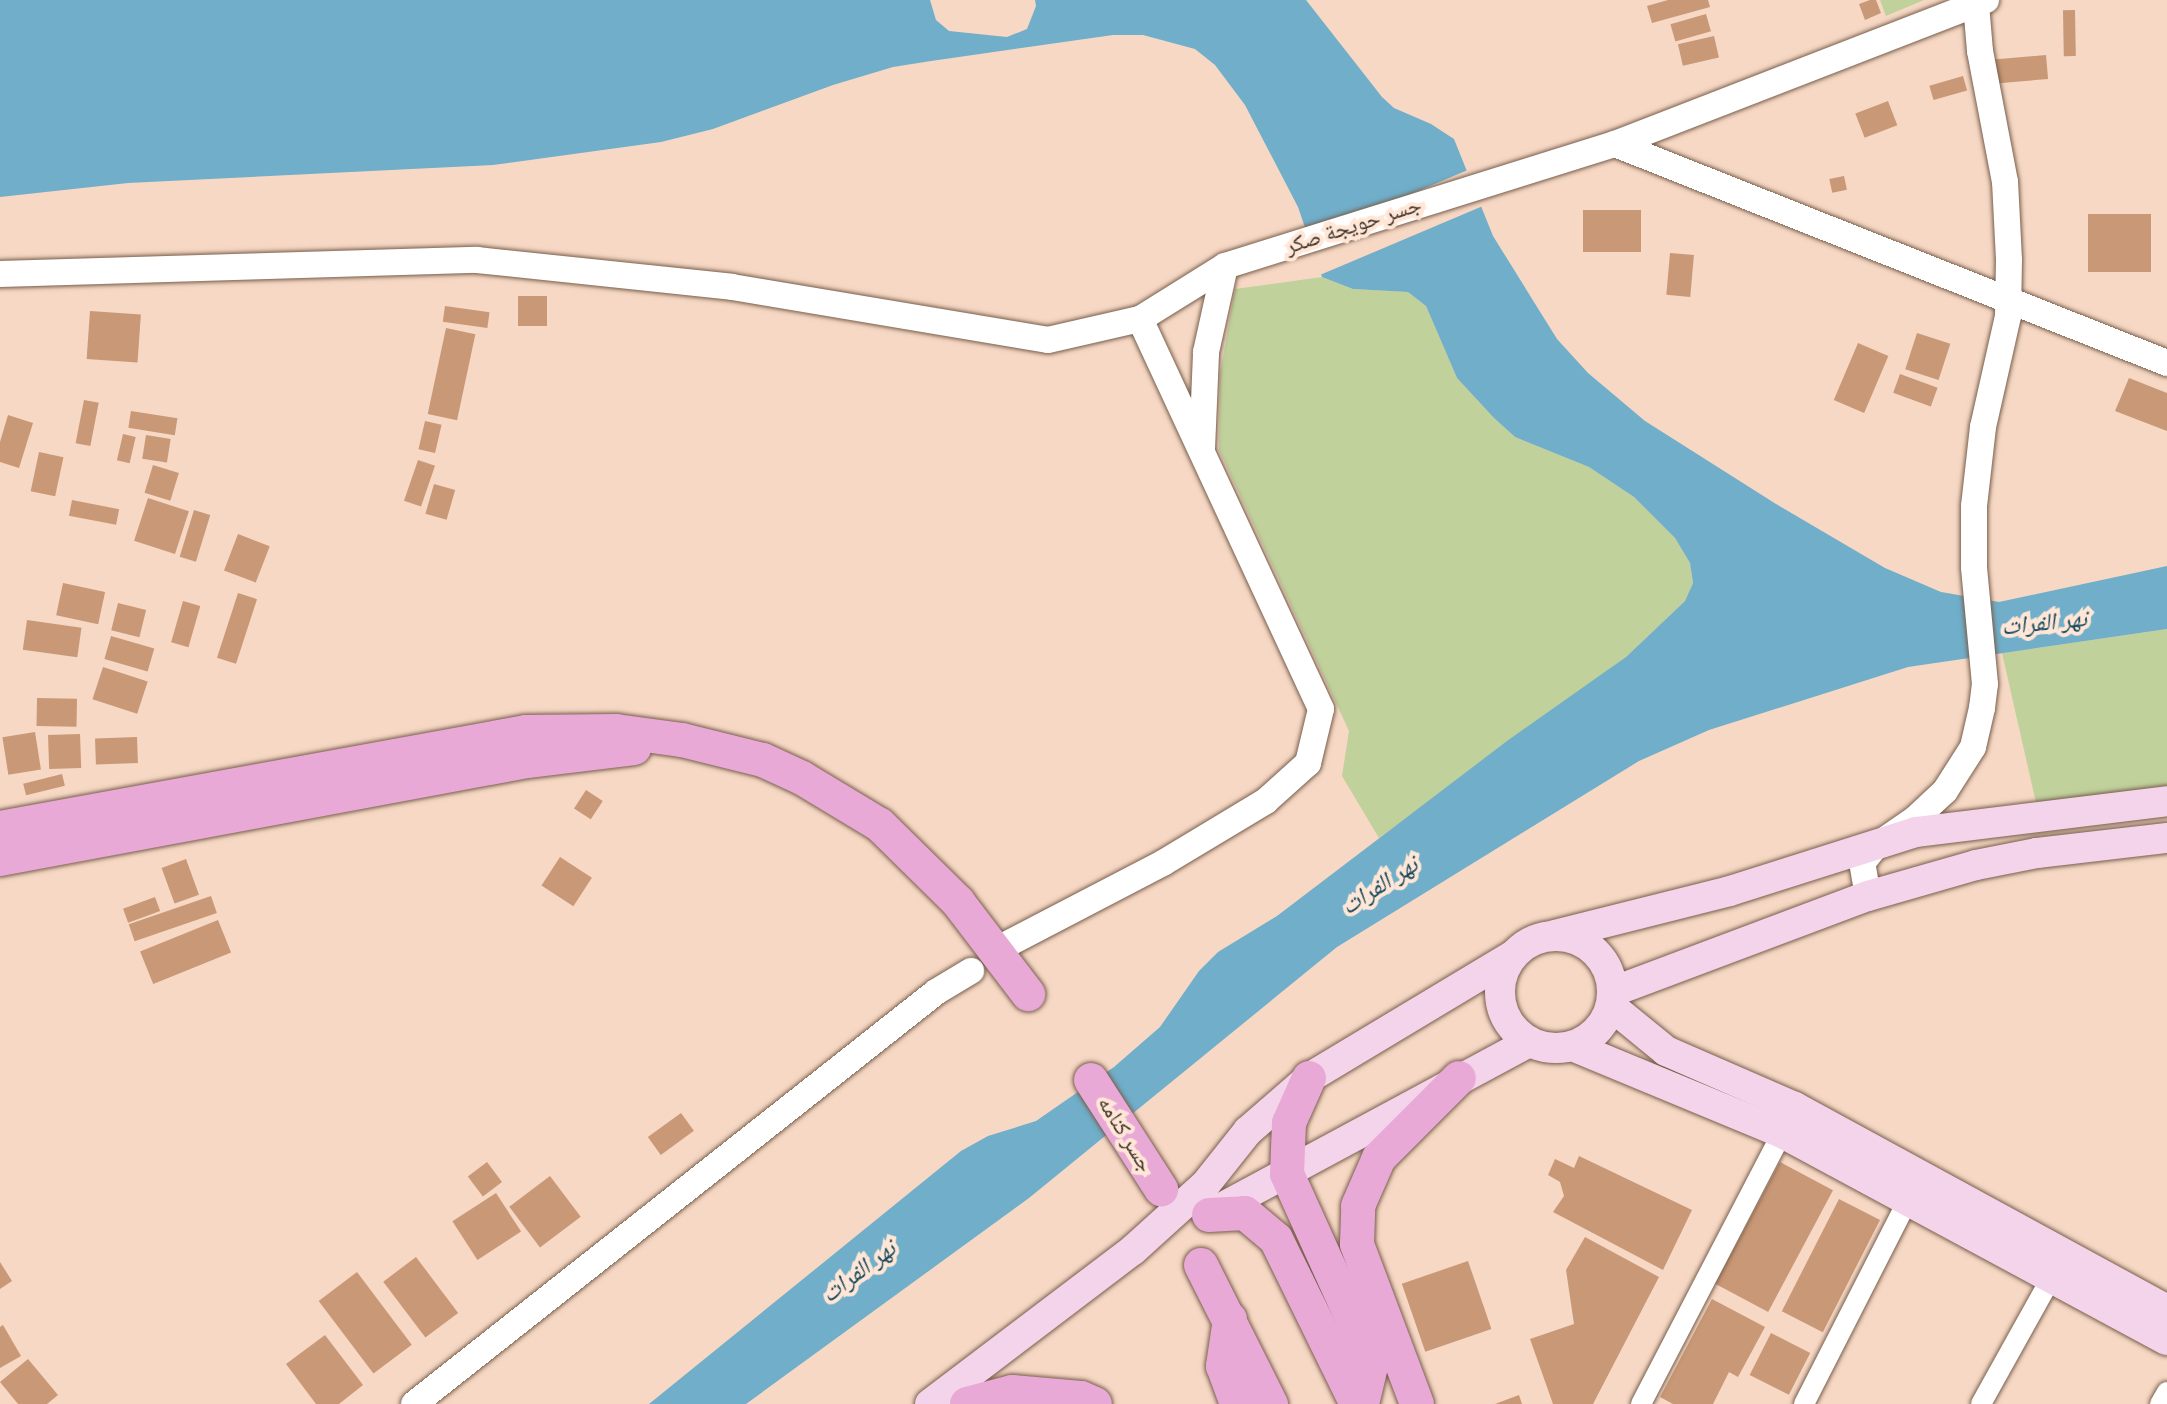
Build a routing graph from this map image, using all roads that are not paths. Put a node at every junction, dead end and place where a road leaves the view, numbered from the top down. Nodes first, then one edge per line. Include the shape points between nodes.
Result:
1 (1981, 2) edge
2 (1615, 144) junction
3 (1225, 266) junction
4 (0, 274) edge
5 (2009, 299) junction
6 (1140, 319) junction
7 (2167, 363) edge
8 (1201, 455) junction
9 (682, 740) junction
10 (2167, 801) edge
11 (0, 828) edge
12 (2167, 838) edge
13 (1876, 846) junction
14 (0, 859) edge
15 (1868, 896) junction
16 (1555, 935) junction
17 (1009, 943) dead end
18 (1512, 956) junction
19 (971, 971) dead end
20 (1028, 994) dead end
21 (1612, 999) junction
22 (1529, 1042) junction
23 (1572, 1046) junction
24 (1309, 1078) junction
25 (1459, 1078) junction
26 (1091, 1080) dead end
27 (1782, 1133) junction
28 (1287, 1174) junction
29 (1161, 1189) dead end
30 (1908, 1200) junction
31 (1209, 1215) junction
32 (1133, 1250) junction
33 (1201, 1265) dead end
34 (2051, 1278) junction
35 (2167, 1310) edge
36 (1230, 1319) junction
37 (2167, 1340) edge
38 (2167, 1392) edge
39 (414, 1404) edge
40 (930, 1404) edge
41 (967, 1404) edge
42 (1095, 1404) edge
43 (1237, 1404) edge
44 (1271, 1404) edge
45 (1360, 1404) edge
46 (1417, 1404) edge
47 (1641, 1404) edge
48 (1804, 1404) edge
49 (1981, 1404) edge
50 (2160, 1404) edge

1 - 2 street, جسر حويجة صكر
1 - 5 street via 1980,51 2005,182
2 - 3 street, جسر حويجة صكر
2 - 5 street
3 - 6 street, جسر حويجة صكر
3 - 8 street via 1206,352
4 - 6 street, جسر حويجة صكر via 477,260 732,287 1048,340
5 - 7 street
5 - 13 street via 1974,506 1982,708 1966,761 1929,808
6 - 8 street
8 - 17 street via 1321,709 1308,763 1266,801 1163,863
9 - 11 main road via 616,731 526,732
9 - 14 main road via 527,761
9 - 20 main road via 763,760 880,825 958,902
10 - 13 main road via 1964,824
12 - 15 main road via 2006,859
13 - 15 street via 1860,871
13 - 16 main road via 1683,904
15 - 21 main road
16 - 18 main road via 1524,945
16 - 21 main road via 1579,940 1601,957
18 - 22 main road via 1503,970 1500,1003 1506,1019
18 - 24 main road
19 - 39 street via 936,992
21 - 23 main road via 1603,1023
21 - 35 main road via 1666,1051 1795,1107
22 - 23 main road via 1557,1049
22 - 25 main road
23 - 27 main road
24 - 28 main road via 1289,1123
24 - 32 main road via 1248,1131 1205,1185
25 - 28 main road
25 - 46 main road via 1379,1158 1358,1206 1357,1244
26 - 29 main road, جسر كنامه
27 - 30 main road
27 - 47 street
28 - 31 main road
28 - 45 main road via 1372,1362
30 - 34 main road
30 - 48 street
31 - 32 main road
31 - 45 main road via 1245,1213 1276,1239
32 - 40 main road
33 - 36 main road
34 - 37 main road
34 - 49 street
36 - 43 main road via 1223,1366
36 - 44 main road
38 - 50 street
41 - 42 main road via 1012,1392

